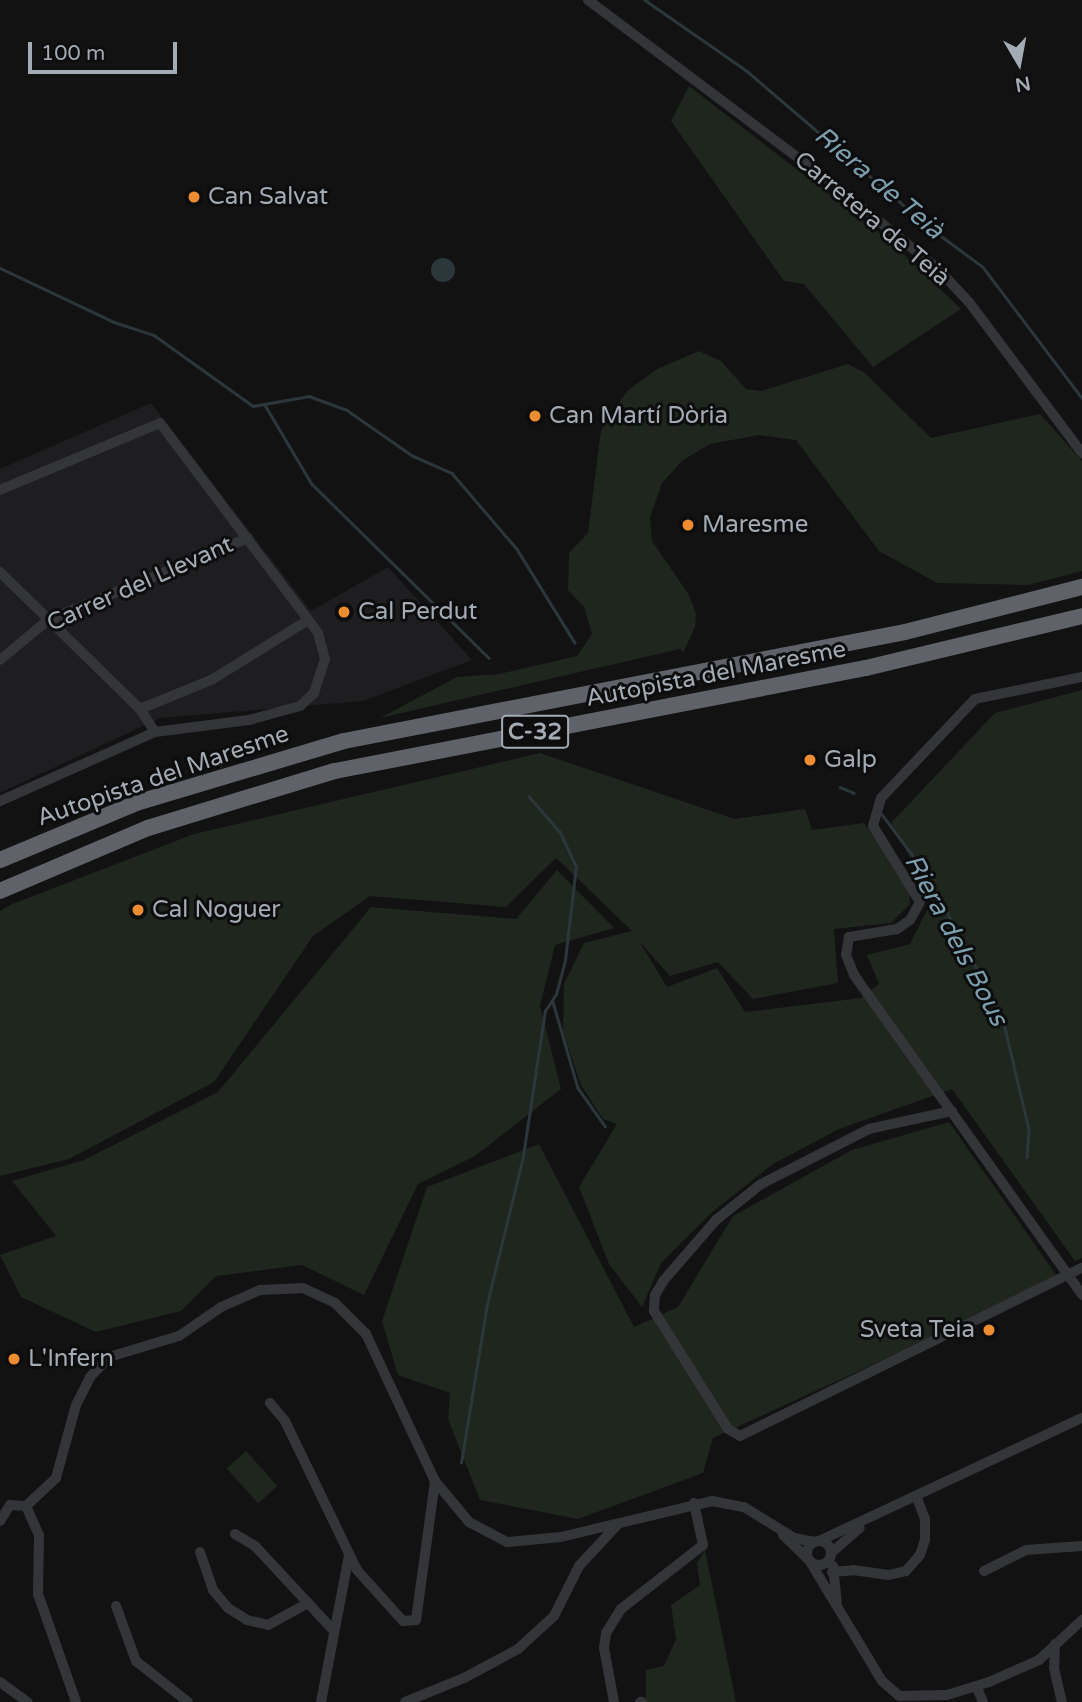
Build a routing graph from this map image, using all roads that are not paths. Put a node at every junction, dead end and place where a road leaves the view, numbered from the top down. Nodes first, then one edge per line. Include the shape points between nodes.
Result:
1 (588, 0) edge
2 (1082, 453) edge
3 (0, 491) edge
4 (248, 538) junction
5 (0, 572) edge
6 (1082, 587) edge
7 (1082, 615) edge
8 (48, 620) junction
9 (308, 620) junction
10 (0, 660) edge
11 (1082, 677) edge
12 (140, 709) junction
13 (155, 732) junction
14 (0, 801) edge
15 (0, 860) edge
16 (0, 891) edge
17 (952, 1111) junction
18 (1082, 1268) edge
19 (1068, 1275) junction
20 (1082, 1295) edge
21 (270, 1403) dead end
22 (1082, 1418) edge
23 (435, 1481) junction
24 (918, 1498) junction
25 (691, 1504) junction
26 (26, 1506) junction
27 (870, 1520) junction
28 (0, 1521) edge
29 (622, 1521) junction
30 (774, 1525) junction
31 (235, 1534) dead end
32 (817, 1541) junction
33 (1082, 1546) edge
34 (200, 1552) dead end
35 (831, 1554) junction
36 (349, 1555) junction
37 (808, 1560) junction
38 (984, 1571) dead end
39 (832, 1572) junction
40 (308, 1603) junction
41 (116, 1606) dead end
42 (842, 1614) junction
43 (1082, 1620) edge
44 (334, 1631) junction
45 (1055, 1644) junction
46 (0, 1682) edge
47 (976, 1686) junction
48 (28, 1702) edge
49 (76, 1702) edge
50 (188, 1702) edge
51 (321, 1702) edge
52 (405, 1702) edge
53 (614, 1702) edge
54 (983, 1702) edge
55 (1062, 1702) edge

1 - 2 street, Carretera de Teià via 866,208 938,269 969,302
3 - 4 street via 160,423
4 - 8 street, Carrer del Llevant
4 - 9 street
5 - 8 street
6 - 15 highway, Autopista del Maresme / C-32 via 905,632 344,741 136,803
7 - 16 highway, Autopista del Maresme / C-32 via 866,668 335,771 148,828
8 - 10 street, Carrer del Llevant
8 - 12 street
9 - 12 street via 213,679
9 - 13 street via 318,633 324,659 314,693 300,706 249,720
11 - 17 street via 975,699 881,798 873,816 873,826 920,902 910,920 897,929 849,937 846,955 854,975
12 - 13 street
13 - 14 street
17 - 19 street
17 - 19 street via 869,1129 761,1184 716,1220 664,1280 655,1295 654,1311 728,1429 740,1436
18 - 19 street
19 - 20 street
21 - 36 street via 285,1421
22 - 24 street
23 - 26 street via 366,1334 335,1303 303,1288 260,1290 221,1307 179,1336 109,1357 90,1377 76,1405 56,1478
23 - 29 street via 469,1522 507,1542 561,1537
23 - 36 street via 416,1620 403,1621 383,1604
24 - 27 street
24 - 39 street via 925,1540 920,1555 906,1571 889,1575
25 - 29 street
25 - 30 street via 729,1502
25 - 53 street via 703,1545 621,1609 606,1633 604,1648
26 - 28 street via 10,1506
26 - 49 street via 39,1535 38,1594
27 - 32 street
27 - 35 street
29 - 52 street via 579,1566 554,1616 518,1649
30 - 32 street via 794,1538
30 - 37 street
31 - 40 street via 255,1546
32 - 35 street
32 - 37 street via 807,1549
33 - 38 street via 1026,1550
34 - 40 street via 213,1590 228,1608 247,1620 268,1625
35 - 37 street via 820,1566
35 - 39 street
36 - 44 street
37 - 42 street
39 - 42 street
40 - 44 street
41 - 50 street via 136,1661
42 - 47 street via 882,1681 899,1696 924,1698
43 - 45 street
44 - 51 street
45 - 47 street via 1039,1660
45 - 55 street via 1054,1668
46 - 48 street
47 - 54 street

